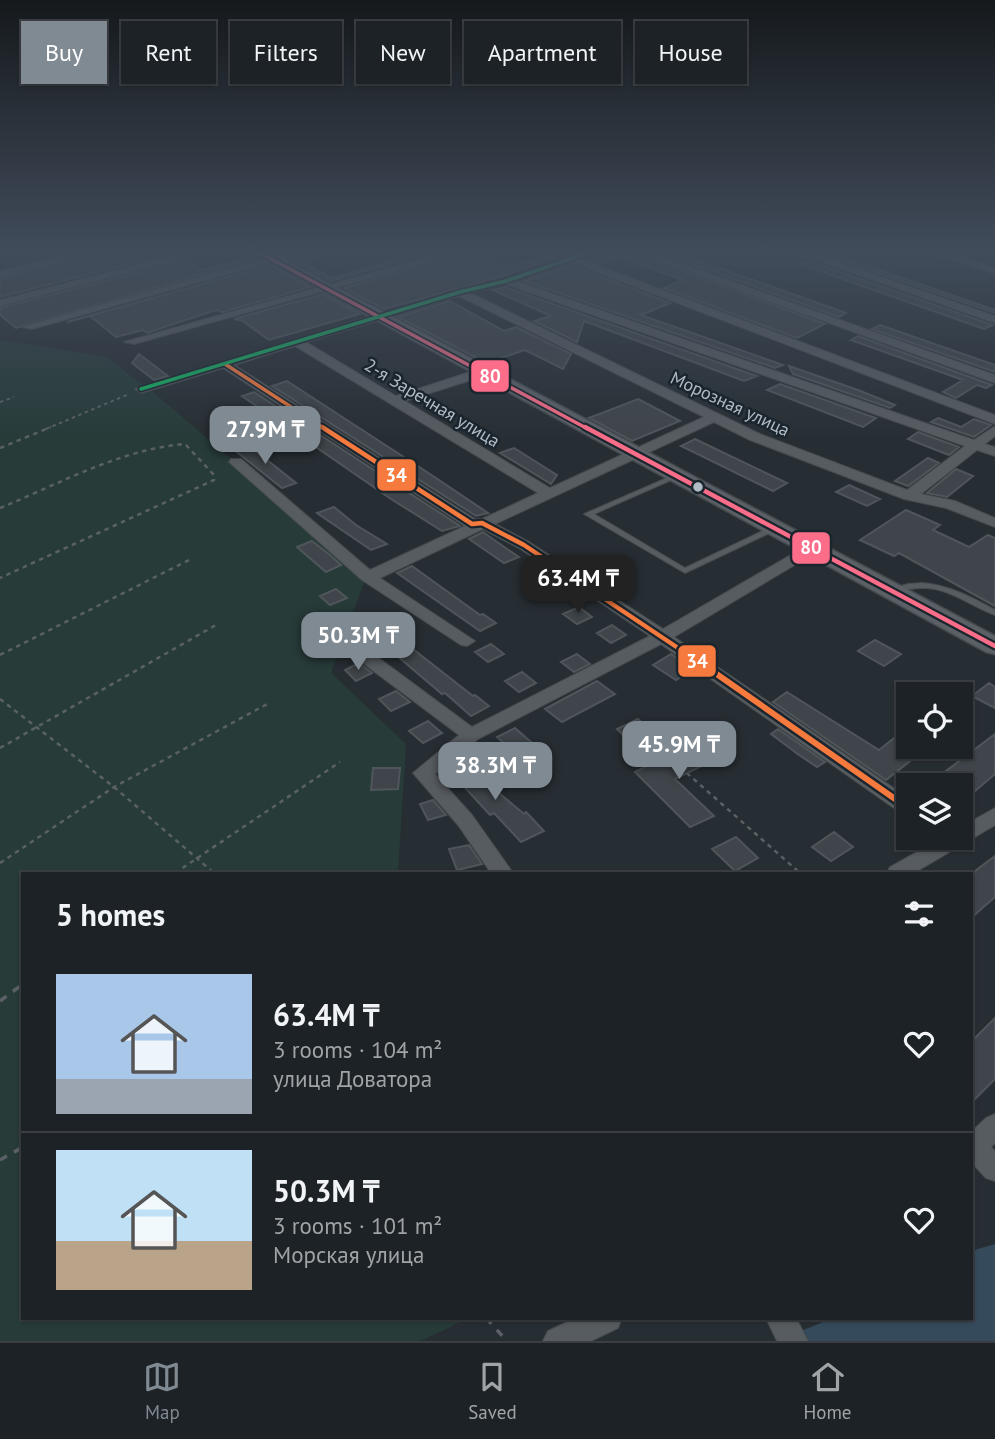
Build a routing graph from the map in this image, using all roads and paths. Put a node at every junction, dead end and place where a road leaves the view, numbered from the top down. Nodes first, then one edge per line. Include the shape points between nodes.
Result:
1 (67, 316) edge
2 (223, 316) edge
3 (377, 316) edge
4 (388, 316) edge
5 (508, 316) edge
6 (604, 316) edge
7 (722, 316) edge
8 (817, 316) edge
9 (381, 318) junction
10 (28, 327) dead end
11 (130, 342) dead end
12 (299, 343) junction
13 (225, 364) junction
14 (483, 372) junction
15 (995, 379) edge
16 (141, 389) joint
17 (14, 397) dead end
18 (392, 401) junction
19 (0, 402) edge
20 (714, 417) junction
21 (995, 420) edge
22 (995, 430) edge
23 (975, 446) junction
24 (0, 448) edge
25 (995, 452) edge
26 (632, 454) junction
27 (236, 462) dead end
28 (676, 477) junction
29 (547, 492) junction
30 (909, 496) junction
31 (0, 508) edge
32 (482, 523) junction
33 (995, 523) edge
34 (774, 529) junction
35 (813, 548) junction
36 (191, 559) dead end
37 (368, 577) junction
38 (0, 578) edge
39 (893, 591) junction
40 (995, 613) edge
41 (216, 625) dead end
42 (663, 636) junction
43 (467, 641) dead end
44 (995, 646) edge
45 (362, 654) dead end
46 (0, 655) edge
47 (0, 699) edge
48 (269, 703) dead end
49 (35, 727) junction
50 (471, 736) junction
51 (0, 748) edge
52 (340, 762) dead end
53 (680, 767) dead end
54 (114, 787) junction
55 (896, 800) edge
56 (995, 815) edge
57 (973, 829) edge
58 (937, 850) edge
59 (196, 858) junction
60 (0, 863) edge
61 (177, 872) edge
62 (213, 872) edge
63 (501, 872) edge
64 (799, 872) edge
65 (899, 872) edge
66 (21, 985) edge
67 (0, 1001) edge
68 (995, 1126) edge
69 (21, 1148) edge
70 (973, 1148) edge
71 (0, 1160) edge
72 (995, 1169) edge
73 (488, 1320) edge
74 (604, 1320) edge
75 (507, 1341) edge
76 (558, 1341) edge

1 - 10 street
2 - 11 street
3 - 9 main road
4 - 9 street
5 - 20 street, Морозная улица
6 - 23 street
7 - 21 street
8 - 15 street
9 - 12 street
9 - 14 main road
12 - 13 street
12 - 18 street, 2-я Заречная улица
13 - 16 street
13 - 32 street via 472,524
14 - 18 street
14 - 26 main road
16 - 24 path
17 - 19 path
18 - 29 street, 2-я Заречная улица
20 - 26 street
20 - 30 street, Морозная улица
22 - 23 street
23 - 25 street
23 - 30 street
26 - 28 main road
26 - 29 street
27 - 37 street
28 - 34 main road
28 - 34 lane via 588,514 685,571
29 - 32 street
30 - 33 street, Морозная улица via 950,504
31 - 38 path via 131,456 177,444 185,444 215,475 214,480
32 - 37 street
32 - 42 street via 524,545
34 - 35 main road
35 - 39 main road
35 - 42 street
36 - 46 path
37 - 43 street
39 - 40 lane via 913,583 935,584
39 - 44 main road
41 - 49 path
42 - 50 street
42 - 55 street
45 - 50 street
47 - 49 path
48 - 54 path
49 - 51 path
49 - 54 path
50 - 63 street via 423,773 465,820
52 - 59 path
53 - 64 path
54 - 59 path
54 - 60 path
56 - 57 street
58 - 65 street
59 - 61 path
59 - 62 path
66 - 67 path
68 - 70 street
69 - 71 path
70 - 72 street
73 - 75 path
74 - 76 street

